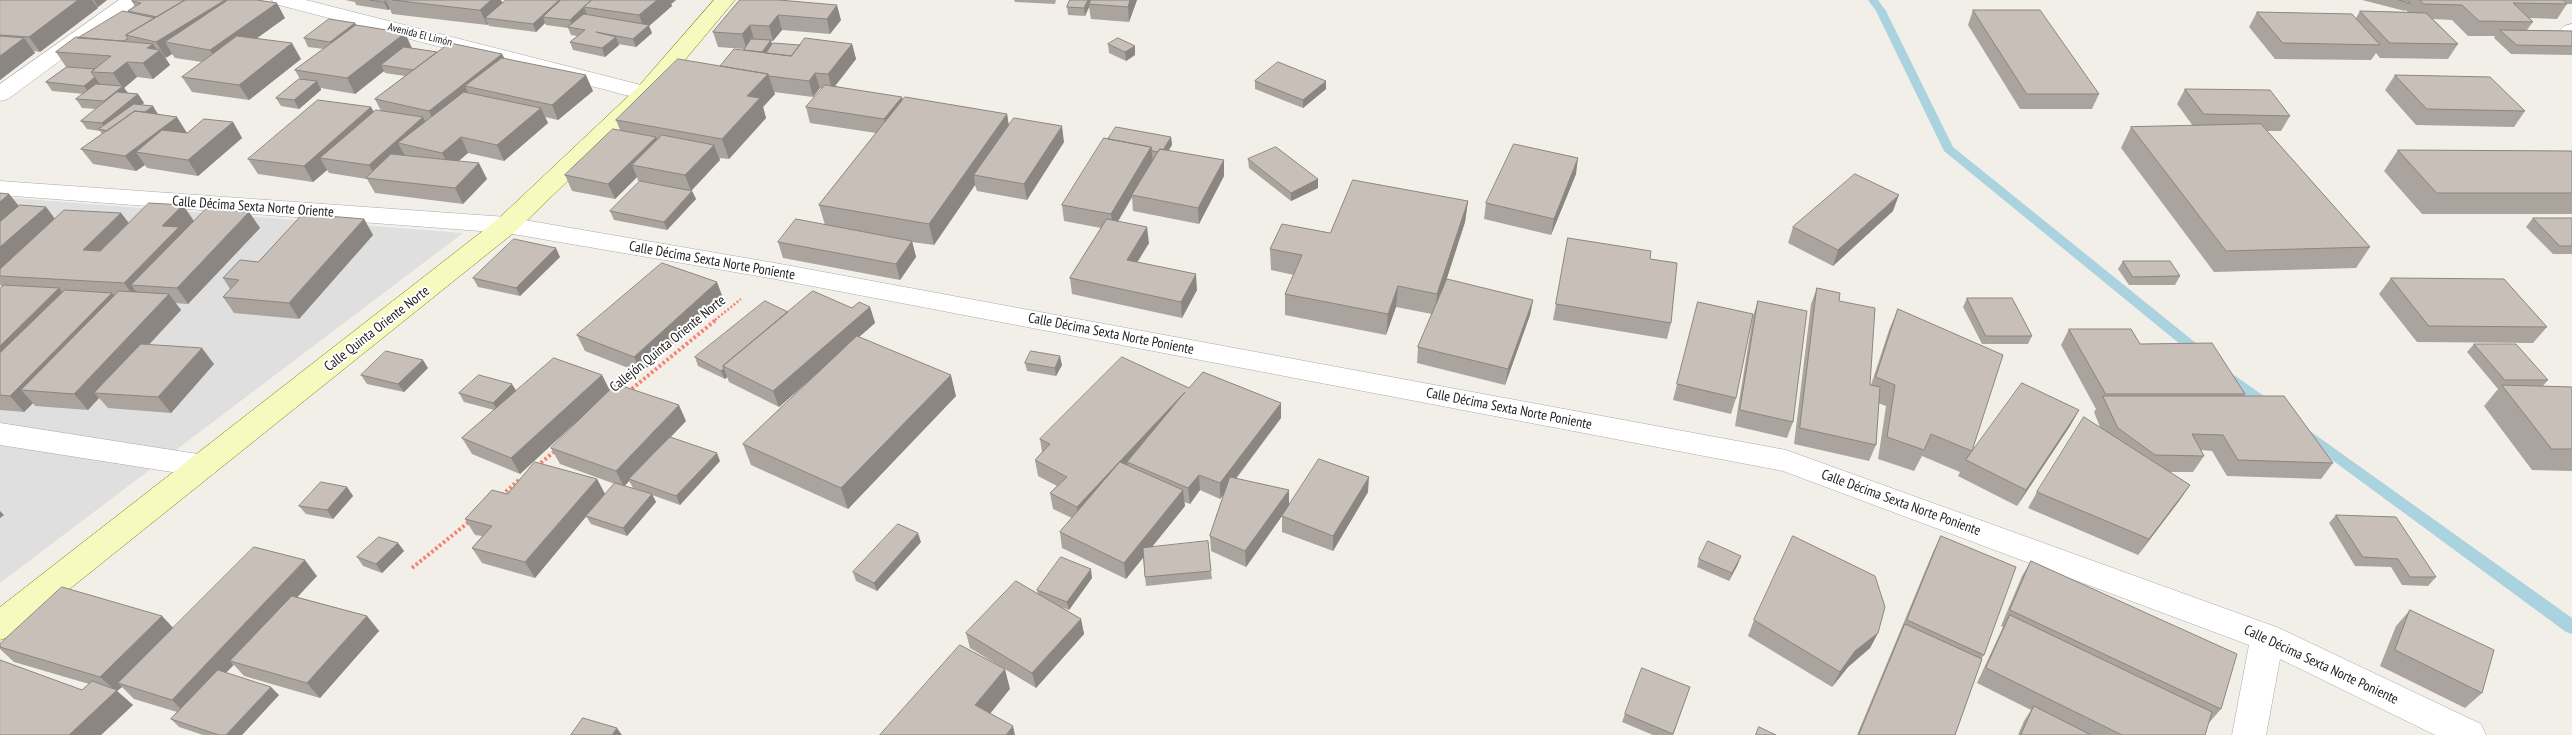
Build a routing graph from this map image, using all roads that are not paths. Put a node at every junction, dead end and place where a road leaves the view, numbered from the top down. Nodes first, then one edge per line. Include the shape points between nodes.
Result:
1 (132, 0) edge
2 (282, 0) edge
3 (725, 0) edge
4 (646, 93) junction
5 (0, 94) edge
6 (0, 188) edge
7 (507, 225) junction
8 (0, 434) edge
9 (204, 466) junction
10 (0, 626) edge
11 (2267, 638) junction
12 (2249, 735) edge
13 (2469, 735) edge

1 - 5 street
2 - 4 street, Avenida El Limón
3 - 4 street, Calle Quinta Oriente Norte
4 - 7 street, Calle Quinta Oriente Norte
6 - 7 street, Calle Décima Sexta Norte Oriente
7 - 9 street, Calle Quinta Oriente Norte
7 - 11 street, Calle Décima Sexta Norte Poniente via 775,271 1786,461
8 - 9 street
9 - 10 street, Calle Quinta Oriente Norte
11 - 12 street
11 - 13 street, Calle Décima Sexta Norte Poniente

